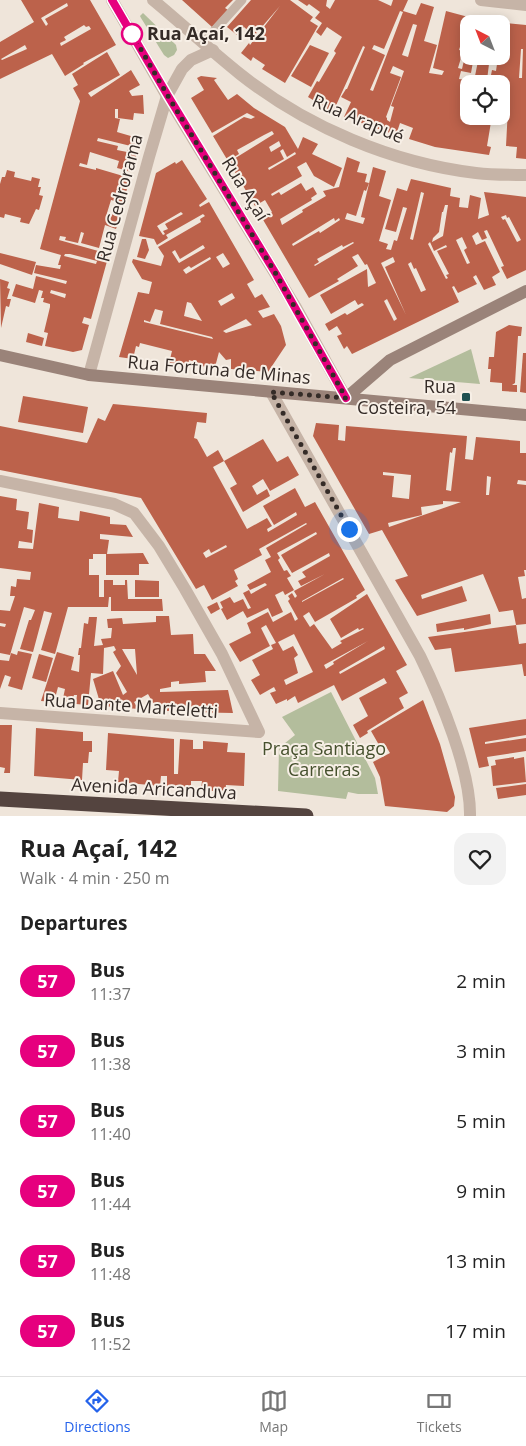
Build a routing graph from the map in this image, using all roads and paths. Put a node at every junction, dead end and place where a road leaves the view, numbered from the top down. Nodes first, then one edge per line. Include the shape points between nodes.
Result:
1 (112, 0) edge
2 (153, 0) edge
3 (242, 0) edge
4 (481, 0) edge
5 (526, 5) edge
6 (208, 46) junction
7 (168, 96) junction
8 (526, 175) edge
9 (526, 291) edge
10 (0, 355) edge
11 (89, 375) junction
12 (271, 392) junction
13 (346, 398) junction
14 (526, 415) edge
15 (0, 481) edge
16 (0, 713) edge
17 (0, 799) edge
18 (306, 816) edge
19 (470, 816) edge

1 - 7 street, Rua Açaí
2 - 6 street, Rua Arapué
3 - 6 lane
4 - 5 street
6 - 7 street, Rua Cedrorama via 178,76
6 - 8 street, Rua Arapué via 284,105 325,128 368,146 427,164 477,173
7 - 11 street, Rua Cedrorama
7 - 13 street, Rua Açaí via 257,241
9 - 13 street via 390,360
10 - 11 street, Rua Fortuna de Minas
11 - 12 street, Rua Fortuna de Minas
12 - 13 street, Rua Fortuna de Minas
12 - 19 street via 437,690 462,770
13 - 14 street, Rua Fortuna de Minas
15 - 16 street, Rua Dante Marteletti via 114,504 134,513 186,589 222,654 259,732
17 - 18 highway, Avenida Aricanduva

